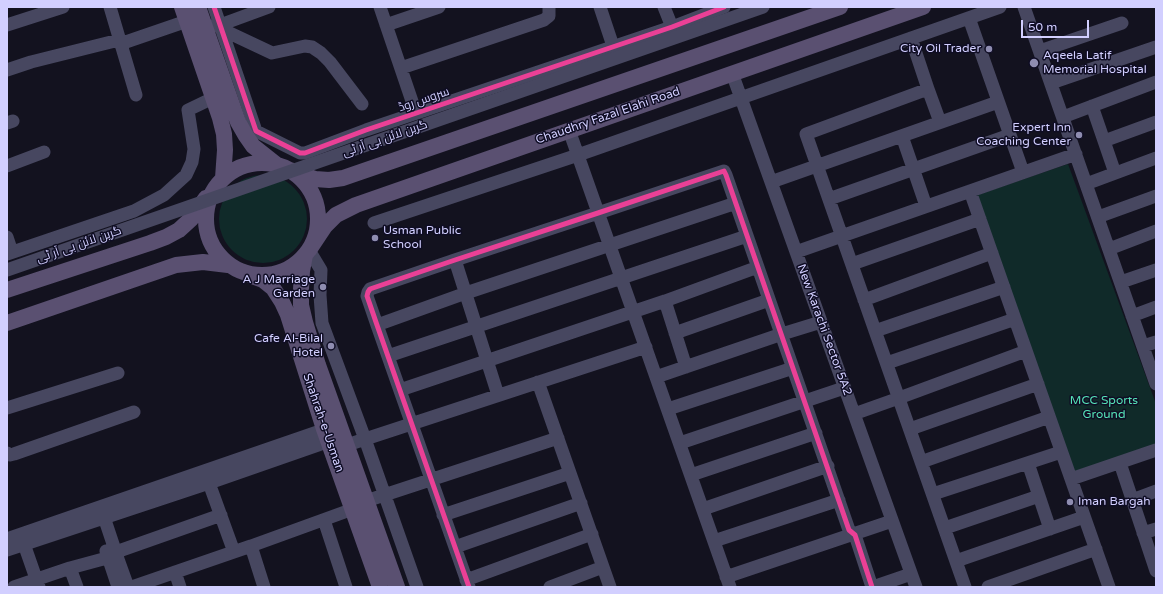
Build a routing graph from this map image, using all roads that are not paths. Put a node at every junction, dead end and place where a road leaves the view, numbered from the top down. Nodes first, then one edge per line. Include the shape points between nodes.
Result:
1 (63, 7) edge
2 (110, 7) edge
3 (268, 7) edge
4 (380, 7) edge
5 (439, 7) edge
6 (550, 7) edge
7 (600, 7) edge
8 (664, 7) edge
9 (724, 7) edge
10 (764, 7) edge
11 (840, 7) edge
12 (923, 7) edge
13 (1000, 7) edge
14 (1024, 7) edge
15 (207, 16) edge
16 (969, 18) junction
17 (1122, 23) dead end
18 (7, 25) edge
19 (386, 25) junction
20 (672, 26) junction
21 (911, 38) junction
22 (120, 42) junction
23 (613, 46) junction
24 (1156, 47) edge
25 (1040, 51) junction
26 (210, 64) junction
27 (401, 68) junction
28 (7, 70) edge
29 (732, 73) junction
30 (1156, 82) edge
31 (1051, 84) junction
32 (928, 89) junction
33 (136, 95) dead end
34 (213, 98) junction
35 (741, 98) junction
36 (998, 102) junction
37 (362, 104) dead end
38 (1092, 106) junction
39 (416, 113) junction
40 (1063, 117) junction
41 (940, 122) junction
42 (1156, 122) edge
43 (569, 130) junction
44 (1010, 135) junction
45 (902, 136) junction
46 (1104, 140) junction
47 (44, 152) dead end
48 (1076, 154) junction
49 (578, 155) junction
50 (1156, 158) edge
51 (7, 166) edge
52 (817, 166) junction
53 (283, 168) junction
54 (914, 170) junction
55 (1023, 172) junction
56 (1115, 174) junction
57 (771, 182) junction
58 (219, 183) junction
59 (1086, 184) junction
60 (970, 191) junction
61 (1156, 196) edge
62 (829, 199) junction
63 (736, 204) junction
64 (926, 206) junction
65 (598, 213) junction
66 (1098, 216) junction
67 (980, 219) junction
68 (374, 223) dead end
69 (1156, 231) edge
70 (747, 236) junction
71 (842, 236) junction
72 (7, 237) edge
73 (610, 245) junction
74 (1109, 249) junction
75 (307, 252) junction
76 (796, 252) junction
77 (10, 253) edge
78 (992, 253) junction
79 (455, 260) junction
80 (852, 264) junction
81 (228, 265) junction
82 (758, 267) junction
83 (7, 270) edge
84 (1156, 270) edge
85 (247, 274) junction
86 (621, 278) junction
87 (1120, 282) junction
88 (1004, 287) junction
89 (7, 290) edge
90 (466, 293) junction
91 (769, 300) junction
92 (864, 300) junction
93 (664, 301) junction
94 (1156, 308) edge
95 (633, 312) junction
96 (1132, 316) junction
97 (1015, 319) junction
98 (821, 322) junction
99 (7, 323) edge
100 (377, 325) junction
101 (477, 327) junction
102 (875, 331) junction
103 (675, 333) junction
104 (782, 334) junction
105 (1156, 342) edge
106 (1143, 346) junction
107 (646, 347) junction
108 (1026, 351) junction
109 (388, 356) junction
110 (488, 361) junction
111 (887, 363) junction
112 (686, 367) junction
113 (793, 368) junction
114 (118, 372) dead end
115 (656, 377) junction
116 (1155, 380) edge
117 (538, 382) junction
118 (1038, 384) junction
119 (844, 388) junction
120 (400, 390) junction
121 (498, 395) junction
122 (899, 398) junction
123 (804, 401) junction
124 (7, 408) edge
125 (668, 409) junction
126 (134, 412) dead end
127 (854, 414) junction
128 (1049, 417) junction
129 (411, 423) junction
130 (910, 429) junction
131 (816, 433) junction
132 (336, 435) junction
133 (558, 438) junction
134 (365, 439) junction
135 (680, 443) junction
136 (1156, 450) edge
137 (1061, 452) junction
138 (7, 453) edge
139 (921, 462) junction
140 (1120, 462) junction
141 (1028, 463) junction
142 (828, 466) junction
143 (570, 473) junction
144 (691, 475) junction
145 (431, 479) junction
146 (1071, 479) junction
147 (210, 483) junction
148 (1156, 491) edge
149 (933, 494) junction
150 (385, 495) junction
151 (1039, 496) junction
152 (839, 500) junction
153 (1132, 500) junction
154 (581, 503) junction
155 (360, 505) junction
156 (703, 509) junction
157 (99, 513) junction
158 (221, 515) junction
159 (443, 515) junction
160 (1084, 517) junction
161 (324, 520) junction
162 (892, 521) junction
163 (945, 528) junction
164 (1050, 529) junction
165 (1156, 529) edge
166 (1143, 533) junction
167 (592, 534) junction
168 (855, 534) junction
169 (7, 539) edge
170 (714, 541) junction
171 (24, 544) junction
172 (251, 546) junction
173 (454, 547) junction
174 (7, 550) edge
175 (1096, 550) junction
176 (234, 552) junction
177 (112, 555) junction
178 (956, 561) junction
179 (603, 567) junction
180 (1155, 567) edge
181 (70, 568) junction
182 (175, 572) junction
183 (911, 574) junction
184 (728, 582) edge
185 (38, 583) edge
186 (468, 583) edge
187 (1104, 586) edge
188 (14, 587) edge
189 (76, 587) edge
190 (118, 587) edge
191 (128, 587) edge
192 (132, 587) edge
193 (180, 587) edge
194 (264, 587) edge
195 (346, 587) edge
196 (380, 587) edge
197 (397, 587) edge
198 (417, 587) edge
199 (550, 587) edge
200 (610, 587) edge
201 (872, 587) edge
202 (916, 587) edge
203 (965, 587) edge
204 (988, 587) edge

1 - 18 street
2 - 22 street
3 - 15 street
4 - 19 street
5 - 19 street
6 - 27 street via 549,16 544,20
7 - 23 street
8 - 20 street
9 - 20 street, سروس روڈ
10 - 83 street, گرین لائن بی آر ٹی, bridge
11 - 53 main road via 343,178 315,179
12 - 29 main road, Chaudhry Fazal Elahi Road
13 - 16 street
14 - 25 street
15 - 22 street
15 - 26 main road
15 - 37 street via 272,53 305,46 312,47 330,62
15 - 39 street, سروس روڈ via 256,131 295,152 305,153
16 - 21 street
16 - 36 street
17 - 25 street
19 - 27 street
20 - 23 street, سروس روڈ
21 - 32 street
21 - 35 street
22 - 28 street
22 - 33 street
23 - 39 street, سروس روڈ
24 - 31 street
25 - 31 street
26 - 34 main road
26 - 53 main road via 238,122 253,146
27 - 39 street
29 - 35 street, New Karachi Sector 5A2
29 - 43 main road, Chaudhry Fazal Elahi Road
30 - 38 street
31 - 40 street
32 - 41 street
32 - 52 street via 806,134
34 - 58 main road via 226,150
34 - 77 street via 188,110 194,149 192,162 186,175 164,195 134,211
35 - 49 street
35 - 57 street, New Karachi Sector 5A2
36 - 41 street
36 - 44 street
38 - 40 street
38 - 46 street
40 - 48 street
41 - 45 street
42 - 46 street
43 - 49 street
43 - 75 main road, Chaudhry Fazal Elahi Road via 356,205 336,215
44 - 54 street
44 - 55 street
45 - 52 street
45 - 54 street
46 - 56 street
47 - 51 street
48 - 55 street
48 - 59 street
49 - 65 street
49 - 68 street
50 - 56 street
52 - 57 street
52 - 62 street
53 - 58 main road via 263,163 248,164 235,170
53 - 75 main road via 302,180 316,206 316,236
54 - 62 street
54 - 64 street
55 - 60 street
56 - 59 street
57 - 76 street, New Karachi Sector 5A2
58 - 81 main road via 208,201 206,229 210,243
58 - 89 main road via 191,219 166,237
59 - 66 street
60 - 64 street
60 - 67 street
61 - 66 street
62 - 71 street
63 - 65 street via 724,171
63 - 70 street
63 - 73 street
64 - 71 street
65 - 73 street
65 - 79 street
66 - 74 street
67 - 78 street
67 - 80 street
69 - 74 street
70 - 82 street
70 - 86 street
71 - 76 street
71 - 80 street
72 - 77 street
73 - 86 street
73 - 90 street
74 - 87 street
75 - 85 main road via 293,266 279,273 263,276
75 - 132 main road, Shahrah-e-Usman via 302,271 301,305
75 - 134 street via 321,270 322,323
76 - 98 street, New Karachi Sector 5A2
78 - 88 street
78 - 92 street
79 - 90 street
79 - 100 street via 370,290 368,296
80 - 92 street
81 - 85 main road
81 - 99 main road via 203,262 176,265
82 - 91 street
82 - 93 street
84 - 87 street
85 - 132 main road, Shahrah-e-Usman via 263,280 273,288 282,302
86 - 95 street
86 - 101 street
87 - 96 street
88 - 97 street
88 - 102 street
90 - 100 street
90 - 101 street
91 - 103 street
91 - 104 street
92 - 102 street
93 - 95 street
93 - 103 street
94 - 96 street
95 - 107 street
95 - 110 street
96 - 106 street
97 - 108 street
97 - 111 street
98 - 104 street
98 - 119 street, New Karachi Sector 5A2
100 - 109 street
101 - 109 street
101 - 110 street
102 - 111 street
103 - 112 street
104 - 112 street
104 - 113 street
105 - 106 street
106 - 116 street
107 - 115 street
107 - 117 street
108 - 118 street
108 - 122 street
109 - 120 street
110 - 120 street
110 - 121 street
111 - 122 street
112 - 115 street
113 - 123 street
113 - 125 street
114 - 124 street
115 - 125 street
117 - 121 street
117 - 133 street
118 - 128 street
118 - 130 street
119 - 123 street
119 - 127 street, New Karachi Sector 5A2
120 - 129 street
121 - 129 street
122 - 127 street
122 - 130 street
123 - 131 street
123 - 135 street
125 - 135 street
126 - 138 street via 14,454
127 - 162 street, New Karachi Sector 5A2
128 - 137 street
128 - 139 street
129 - 134 street
129 - 145 street
130 - 139 street
131 - 142 street
131 - 144 street
132 - 134 street
132 - 147 street
132 - 155 main road, Shahrah-e-Usman
132 - 157 street
133 - 143 street
133 - 145 street
134 - 150 street
135 - 144 street
136 - 140 street
137 - 141 street
137 - 146 street
139 - 149 street
140 - 146 street
140 - 153 street
141 - 149 street
141 - 151 street
142 - 152 street
142 - 156 street
143 - 154 street
143 - 159 street
144 - 156 street
145 - 150 street
145 - 159 street
146 - 160 street
147 - 157 street
147 - 158 street
148 - 153 street
149 - 163 street
150 - 155 street
150 - 198 street
151 - 163 street
151 - 164 street
152 - 168 street via 849,530
152 - 170 street
153 - 166 street
154 - 167 street
154 - 173 street
155 - 161 street
155 - 196 main road, Shahrah-e-Usman
155 - 197 main road, Shahrah-e-Usman
156 - 170 street
157 - 169 street
157 - 171 street
157 - 177 street
158 - 176 street
158 - 177 street
159 - 173 street
160 - 164 street
160 - 175 street
161 - 172 street
161 - 195 street
162 - 168 street
162 - 183 street, New Karachi Sector 5A2
163 - 178 street
164 - 178 street
165 - 166 street
166 - 180 street
167 - 179 street
167 - 186 street
168 - 184 street
168 - 201 street
170 - 184 street
171 - 174 street
171 - 185 street
172 - 176 street
172 - 194 street
173 - 186 street
175 - 187 street
175 - 204 street
176 - 182 street
177 - 181 street
177 - 190 street
177 - 191 street
178 - 203 street
179 - 199 street
179 - 200 street
181 - 185 street
181 - 189 street
182 - 192 street
182 - 193 street
183 - 201 street
183 - 202 street, New Karachi Sector 5A2
185 - 188 street

